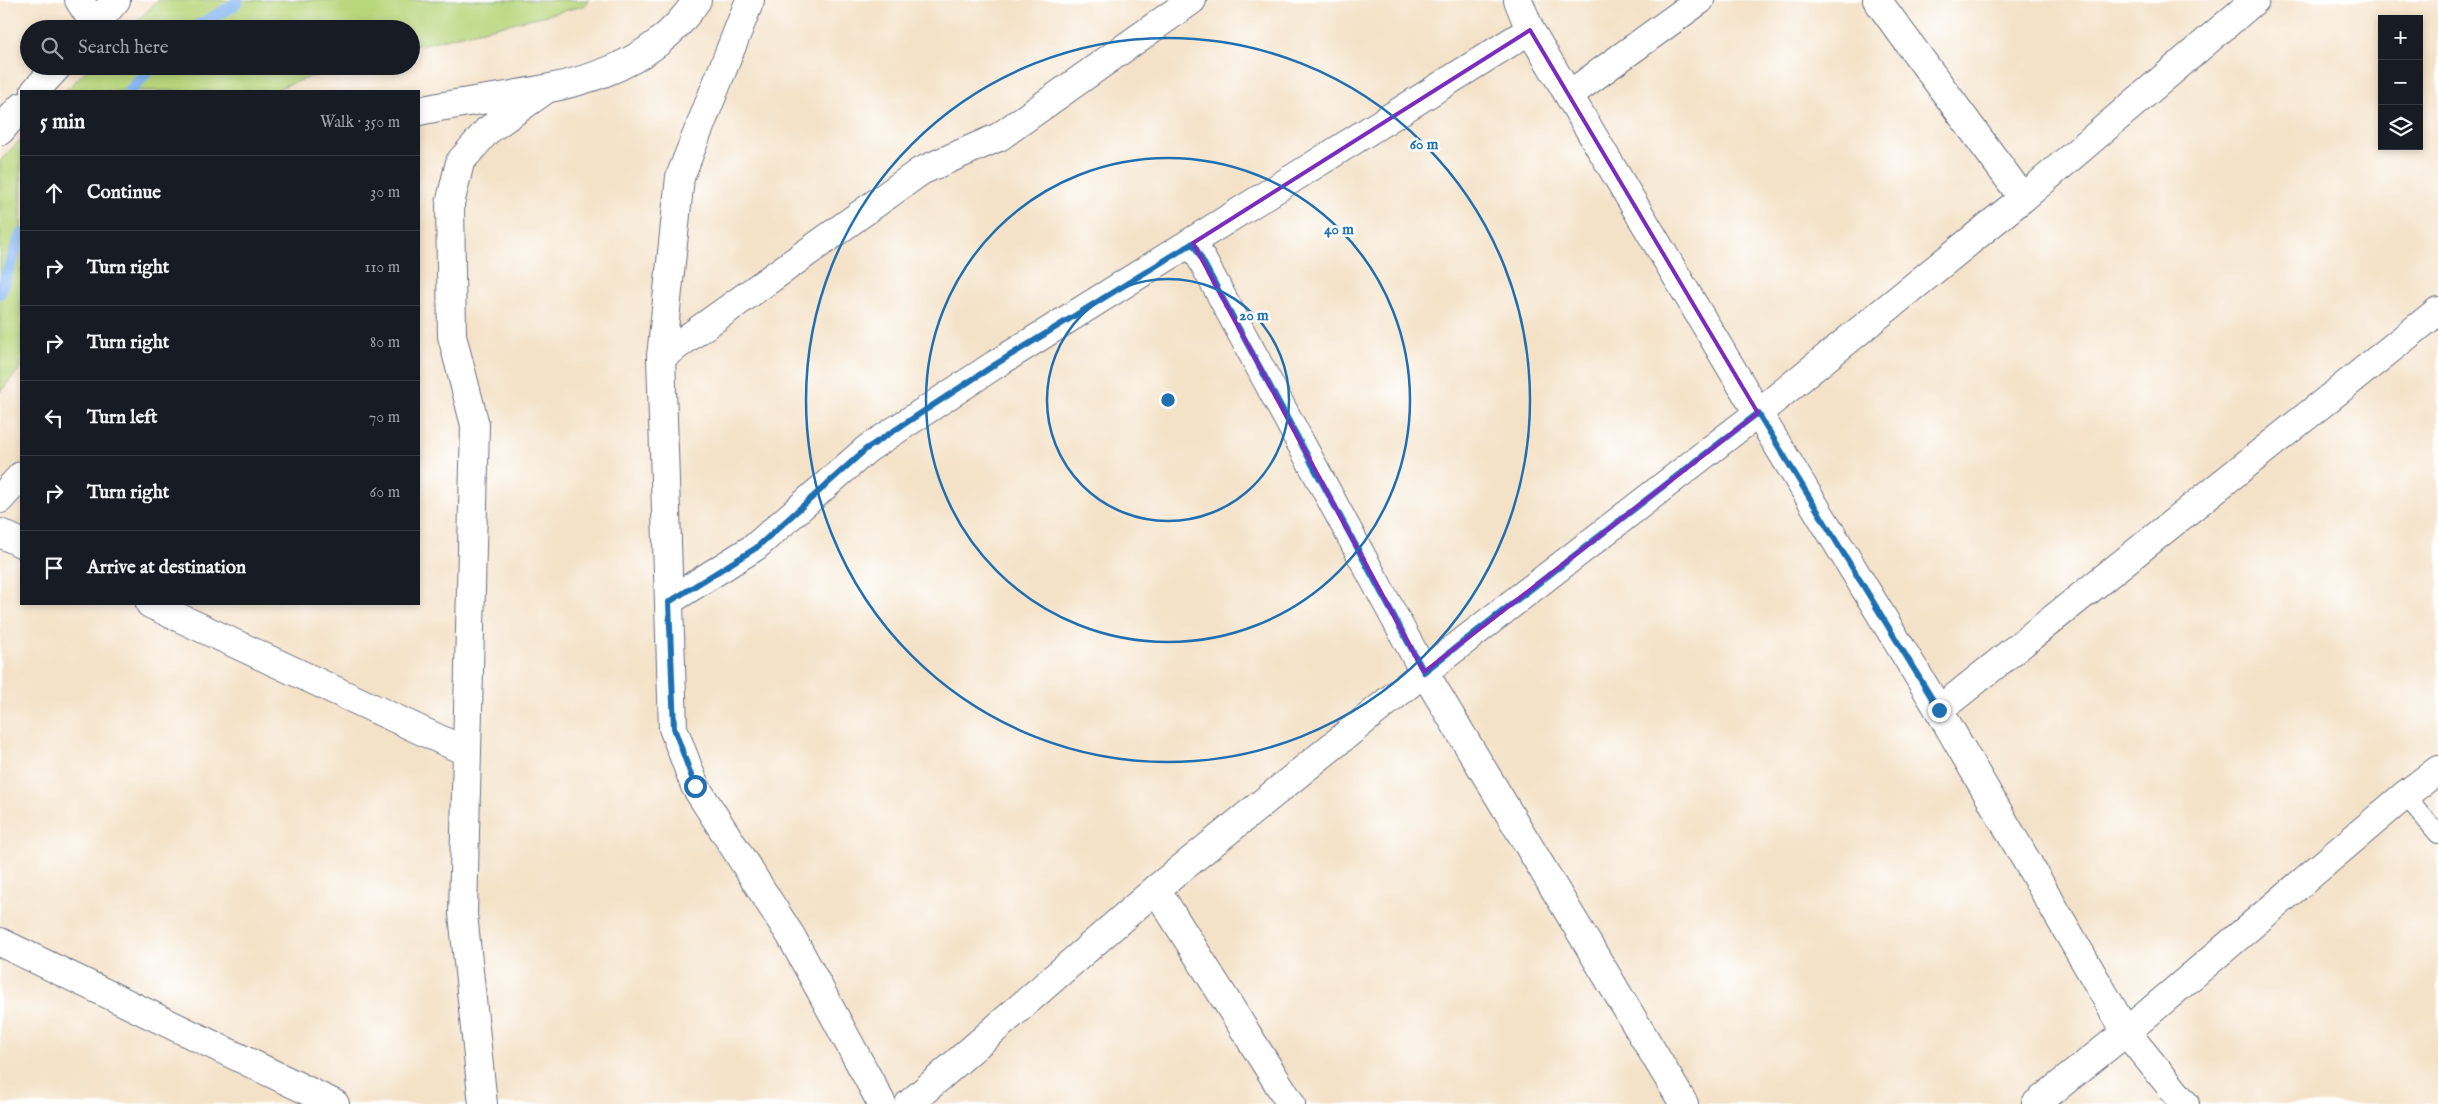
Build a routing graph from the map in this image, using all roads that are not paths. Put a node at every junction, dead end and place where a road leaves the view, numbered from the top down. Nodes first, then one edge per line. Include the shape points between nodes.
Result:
1 (79, 0) edge
2 (116, 0) edge
3 (697, 0) edge
4 (750, 0) edge
5 (1192, 0) edge
6 (1518, 0) edge
7 (1700, 0) edge
8 (1877, 0) edge
9 (2255, 0) edge
10 (89, 20) edge
11 (99, 20) edge
12 (1530, 30) junction
13 (50, 75) edge
14 (37, 90) edge
15 (545, 90) junction
16 (1569, 95) junction
17 (20, 108) edge
18 (420, 111) edge
19 (0, 131) edge
20 (2023, 198) junction
21 (1193, 243) junction
22 (2438, 311) edge
23 (661, 357) junction
24 (1758, 413) junction
25 (20, 477) edge
26 (0, 499) edge
27 (0, 533) edge
28 (20, 543) edge
29 (669, 602) junction
30 (152, 605) edge
31 (1424, 672) junction
32 (1939, 710) junction
33 (467, 752) junction
34 (2438, 770) edge
35 (2405, 795) junction
36 (2438, 834) edge
37 (1156, 889) junction
38 (0, 942) edge
39 (27, 955) junction
40 (0, 964) edge
41 (2126, 1032) junction
42 (335, 1104) edge
43 (483, 1104) edge
44 (882, 1104) edge
45 (910, 1104) edge
46 (1291, 1104) edge
47 (1684, 1104) edge
48 (2036, 1104) edge
49 (2185, 1104) edge

1 - 10 street
2 - 11 street
3 - 15 street via 689,13 654,48 603,75
4 - 23 street via 680,177
5 - 23 street via 999,137 921,171
6 - 12 street
7 - 16 street
8 - 20 street
9 - 20 street
12 - 16 street
12 - 21 street
13 - 14 street
15 - 18 street
15 - 33 street via 487,131 460,162 450,204 452,336 476,425
16 - 24 street
17 - 19 street
20 - 24 street
21 - 29 street via 996,364 866,449 756,548
21 - 31 street
22 - 32 street
23 - 29 street
24 - 31 street
24 - 32 street
25 - 26 street
27 - 28 street
29 - 44 street via 674,728 695,786 791,936
30 - 33 street
31 - 37 street
31 - 47 street
32 - 41 street
33 - 43 street via 463,914
34 - 35 street
35 - 36 lane
35 - 41 street
37 - 45 street
37 - 46 street
38 - 39 street
39 - 40 street
39 - 42 street
41 - 48 street
41 - 49 street

